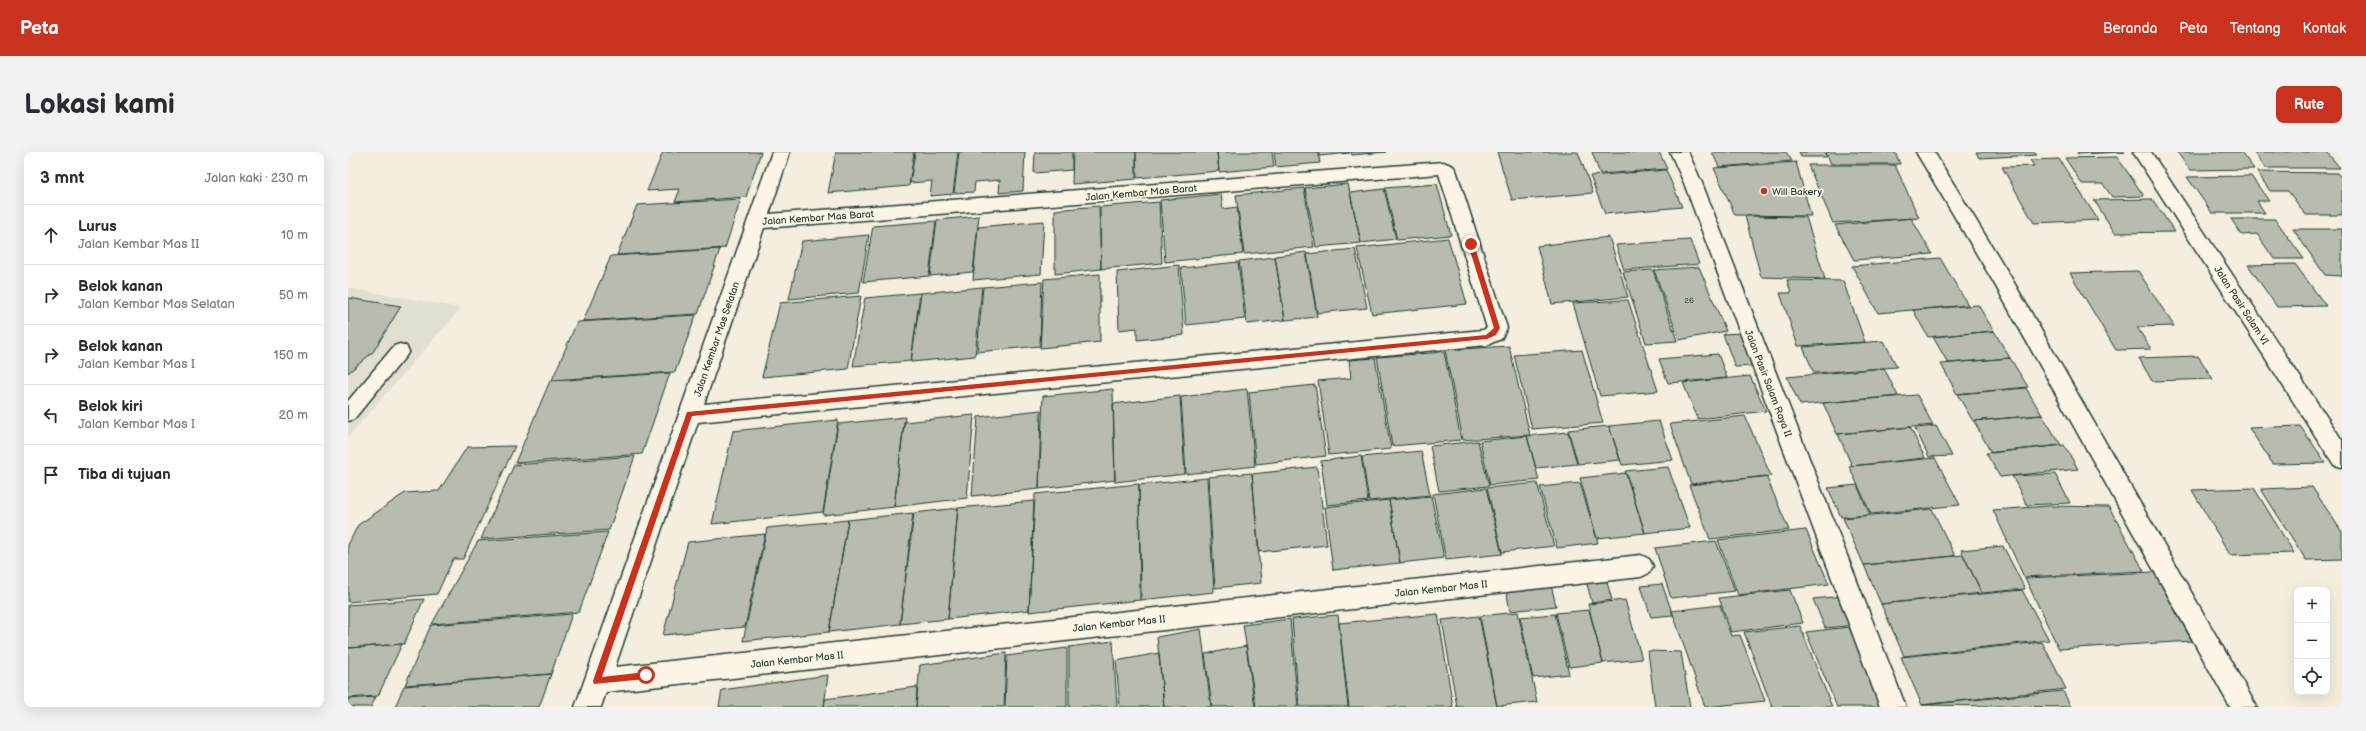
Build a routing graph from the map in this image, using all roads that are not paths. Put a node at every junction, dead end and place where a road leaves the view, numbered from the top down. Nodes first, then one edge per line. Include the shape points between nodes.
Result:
1 (781, 152) edge
2 (1679, 152) edge
3 (1925, 152) edge
4 (2142, 152) edge
5 (756, 222) junction
6 (400, 351) dead end
7 (348, 414) edge
8 (690, 414) junction
9 (2342, 458) edge
10 (1641, 566) dead end
11 (597, 681) junction
12 (588, 707) edge
13 (1893, 707) edge
14 (2244, 707) edge

1 - 5 street, Jalan Kembar Mas Selatan
2 - 13 street, Jalan Pasir Salam Raya II
3 - 14 street via 2002,279
4 - 9 street, Jalan Pasir Salam VI
5 - 8 street, Jalan Kembar Mas Selatan
5 - 8 street, Jalan Kembar Mas Barat via 1443,168 1447,170 1497,328 1487,337
6 - 7 lane
8 - 11 street, Jalan Kembar Mas Selatan
10 - 11 street, Jalan Kembar Mas II
11 - 12 street, Jalan Kembar Mas Selatan

